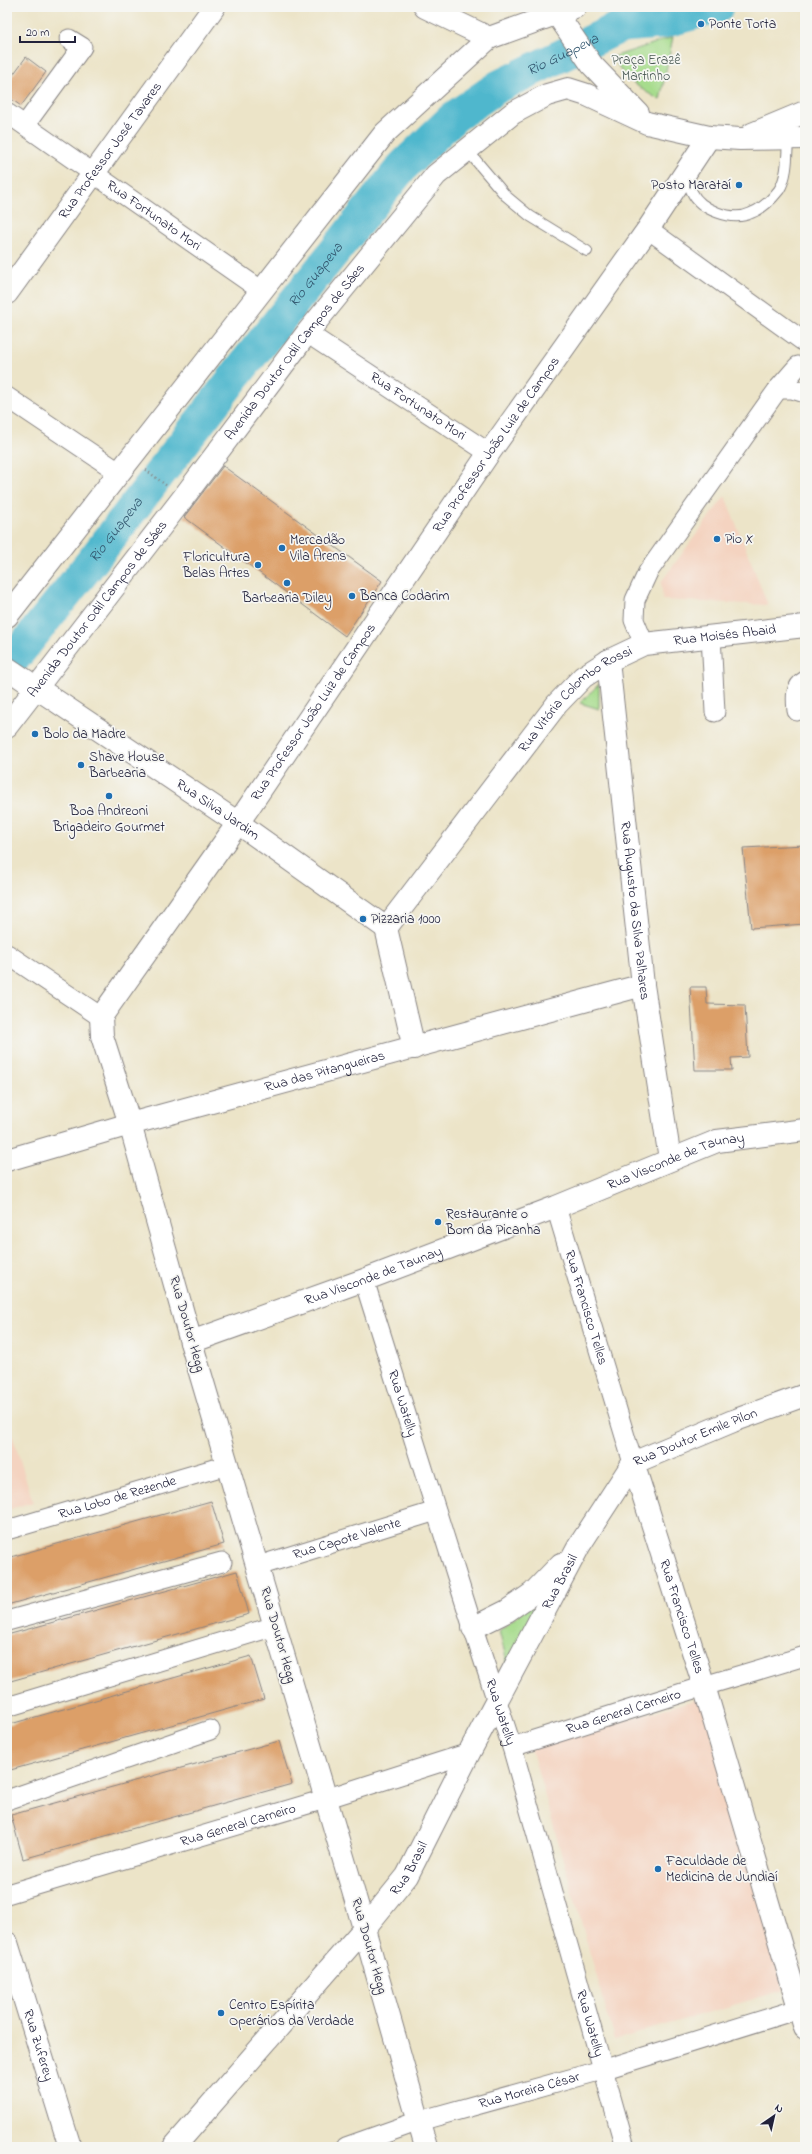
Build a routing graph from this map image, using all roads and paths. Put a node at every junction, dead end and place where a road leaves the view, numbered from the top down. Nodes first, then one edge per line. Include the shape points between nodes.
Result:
1 (214, 7) edge
2 (425, 7) edge
3 (562, 14) edge
4 (489, 38) junction
5 (69, 39) dead end
6 (805, 112) edge
7 (7, 113) edge
8 (647, 123) junction
9 (25, 125) junction
10 (709, 137) junction
11 (796, 138) edge
12 (740, 139) junction
13 (467, 150) junction
14 (686, 171) junction
15 (93, 174) junction
16 (648, 229) junction
17 (587, 251) dead end
18 (262, 291) junction
19 (7, 293) edge
20 (307, 333) junction
21 (804, 341) edge
22 (802, 368) edge
23 (778, 389) junction
24 (805, 393) edge
25 (7, 397) edge
26 (489, 453) junction
27 (146, 471) dead end
28 (120, 473) junction
29 (170, 489) dead end
30 (7, 616) edge
31 (805, 626) edge
32 (711, 636) junction
33 (644, 644) junction
34 (608, 661) junction
35 (13, 672) edge
36 (805, 681) edge
37 (38, 688) junction
38 (797, 711) dead end
39 (715, 712) dead end
40 (7, 726) edge
41 (238, 823) junction
42 (386, 928) junction
43 (7, 954) edge
44 (643, 985) junction
45 (101, 1017) junction
46 (414, 1048) junction
47 (130, 1124) junction
48 (805, 1130) edge
49 (670, 1159) junction
50 (7, 1160) edge
51 (556, 1207) junction
52 (364, 1280) junction
53 (191, 1342) junction
54 (805, 1395) edge
55 (633, 1463) junction
56 (227, 1465) junction
57 (436, 1511) junction
58 (7, 1530) edge
59 (579, 1546) junction
60 (222, 1562) dead end
61 (258, 1566) junction
62 (7, 1621) edge
63 (276, 1626) junction
64 (473, 1628) junction
65 (805, 1656) edge
66 (704, 1686) junction
67 (497, 1702) junction
68 (7, 1707) edge
69 (210, 1730) dead end
70 (512, 1747) junction
71 (469, 1753) junction
72 (325, 1799) junction
73 (7, 1800) edge
74 (7, 1894) edge
75 (364, 1929) junction
76 (8, 1951) edge
77 (803, 2015) edge
78 (602, 2070) junction
79 (418, 2122) junction
80 (192, 2126) junction
81 (70, 2147) edge
82 (174, 2147) edge
83 (183, 2147) edge
84 (346, 2147) edge
85 (426, 2147) edge
86 (625, 2147) edge

1 - 15 main road, Rua Professor José Tavares
2 - 4 main road
3 - 4 main road
3 - 8 main road via 592,66
4 - 18 main road via 385,133
5 - 9 street via 82,47
6 - 12 main road
7 - 9 street, Rua Fortunato Mori
8 - 10 main road, Avenida Doutor Odil Campos de Sáes
8 - 13 main road, Avenida Doutor Odil Campos de Sáes via 568,89 547,95 513,113
9 - 15 street, Rua Fortunato Mori
10 - 12 main road, Avenida Doutor Odil Campos de Sáes
10 - 14 main road, Rua Professor João Luiz de Campos
11 - 12 main road, Avenida Doutor Odil Campos de Sáes
11 - 14 lane via 779,190 763,206 749,214 728,215 712,211 692,192
13 - 17 lane via 506,196 530,216
13 - 20 main road, Avenida Doutor Odil Campos de Sáes via 436,175
14 - 16 main road, Rua Professor João Luiz de Campos
15 - 18 street, Rua Fortunato Mori
15 - 19 main road, Rua Professor José Tavares
16 - 21 street
16 - 26 main road, Rua Professor João Luiz de Campos
18 - 28 main road
20 - 26 street, Rua Fortunato Mori
20 - 37 main road, Avenida Doutor Odil Campos de Sáes
21 - 22 street via 795,355
22 - 23 street, Rua Vitória Colombo Rossi
23 - 24 street via 792,389
23 - 33 street, Rua Vitória Colombo Rossi via 648,572 635,600 634,620
25 - 28 street
26 - 41 main road, Rua Professor João Luiz de Campos
27 - 29 path
28 - 30 main road
31 - 32 main road, Rua Moisés Abaid
32 - 33 main road, Rua Moisés Abaid
32 - 39 street
33 - 34 main road, Rua Vitória Colombo Rossi
34 - 42 main road, Rua Vitória Colombo Rossi via 584,677 557,704
34 - 44 main road, Rua Augusto da SIlva Palhares
35 - 37 main road, Rua Silva Jardim
36 - 38 street via 795,694
37 - 40 main road, Avenida Doutor Odil Campos de Sáes
37 - 41 main road, Rua Silva Jardim
41 - 42 main road, Rua Silva Jardim
41 - 45 main road, Rua Professor João Luiz de Campos
42 - 46 main road
43 - 45 street
44 - 46 main road, Rua das Pitangueiras
44 - 49 main road, Rua Augusto da SIlva Palhares
45 - 47 main road via 102,1036
46 - 47 main road, Rua das Pitangueiras
47 - 50 main road, Rua das Pitangueiras
47 - 53 main road, Rua Doutor Hegg
48 - 49 main road, Rua Visconde de Taunay via 717,1141
49 - 51 main road, Rua Visconde de Taunay
51 - 52 main road, Rua Visconde de Taunay
51 - 55 street, Rua Francisco Telles
52 - 53 main road, Rua Visconde de Taunay
52 - 57 street, Rua Watelly
53 - 56 main road, Rua Doutor Hegg
54 - 55 main road, Rua Doutor Emile Pilon via 733,1421
55 - 59 main road, Rua Doutor Emile Pilon
55 - 66 main road, Rua Francisco Telles
56 - 58 street, Rua Lobo de Rezende
56 - 61 main road, Rua Doutor Hegg
57 - 61 street, Rua Capote Valente
57 - 64 street, Rua Watelly
59 - 64 main road via 533,1593 507,1612
59 - 67 main road, Rua Brasil
60 - 62 street
61 - 63 main road, Rua Doutor Hegg
63 - 68 street
63 - 72 main road, Rua Doutor Hegg
64 - 67 street, Rua Watelly
65 - 66 street, Rua General Carneiro
66 - 70 street, Rua General Carneiro
66 - 77 main road, Rua Francisco Telles
67 - 70 street, Rua Watelly
67 - 71 main road, Rua Brasil
69 - 73 street
70 - 78 street, Rua Watelly
71 - 72 street, Rua General Carneiro
71 - 75 main road, Rua Brasil via 407,1876
72 - 74 street, Rua General Carneiro
72 - 75 main road, Rua Doutor Hegg
75 - 79 main road, Rua Doutor Hegg
75 - 80 main road, Rua Brasil
76 - 81 main road, Rua Zuferey
77 - 78 street, Rua Moreira César
78 - 79 street, Rua Moreira César
78 - 86 street, Rua Watelly
79 - 84 street, Rua Moreira César
79 - 85 main road, Rua Doutor Hegg
80 - 82 main road, Rua Brasil
80 - 83 main road

